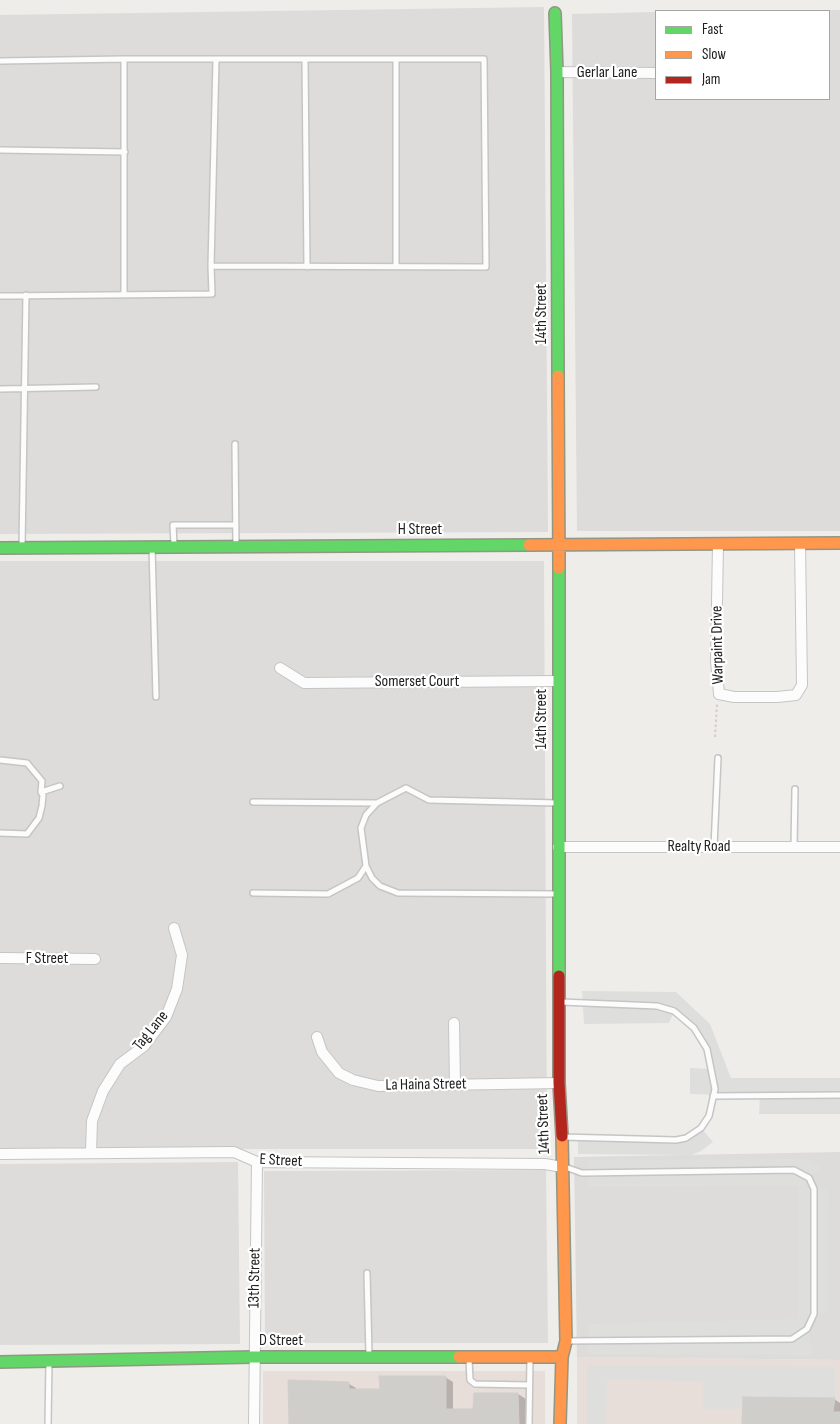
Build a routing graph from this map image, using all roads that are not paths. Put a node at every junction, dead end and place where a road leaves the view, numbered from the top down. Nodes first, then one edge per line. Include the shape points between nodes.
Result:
1 (555, 13) dead end
2 (124, 59) junction
3 (306, 59) junction
4 (396, 59) junction
5 (216, 60) junction
6 (0, 61) edge
7 (557, 72) junction
8 (655, 73) edge
9 (0, 150) edge
10 (125, 152) junction
11 (211, 266) junction
12 (396, 266) junction
13 (307, 267) junction
14 (26, 295) junction
15 (124, 295) junction
16 (0, 296) edge
17 (96, 387) dead end
18 (24, 388) junction
19 (0, 389) edge
20 (235, 444) dead end
21 (236, 525) junction
22 (800, 543) junction
23 (840, 543) edge
24 (718, 544) junction
25 (559, 545) junction
26 (152, 547) junction
27 (174, 547) junction
28 (236, 547) junction
29 (0, 548) edge
30 (22, 548) junction
31 (280, 668) dead end
32 (559, 681) junction
33 (156, 697) dead end
34 (718, 758) dead end
35 (0, 760) edge
36 (60, 786) dead end
37 (795, 789) dead end
38 (41, 792) junction
39 (252, 802) dead end
40 (377, 803) junction
41 (558, 803) junction
42 (0, 833) edge
43 (558, 847) junction
44 (714, 847) junction
45 (840, 847) edge
46 (794, 848) junction
47 (366, 866) junction
48 (253, 893) dead end
49 (559, 894) junction
50 (174, 928) dead end
51 (0, 958) edge
52 (95, 959) dead end
53 (559, 1002) junction
54 (454, 1023) dead end
55 (317, 1037) dead end
56 (559, 1083) junction
57 (454, 1084) junction
58 (840, 1095) edge
59 (713, 1096) junction
60 (562, 1137) junction
61 (91, 1152) junction
62 (0, 1154) edge
63 (257, 1162) junction
64 (562, 1167) junction
65 (367, 1273) dead end
66 (566, 1341) junction
67 (254, 1357) junction
68 (369, 1357) junction
69 (469, 1357) junction
70 (530, 1357) junction
71 (562, 1357) junction
72 (49, 1361) junction
73 (0, 1362) edge
74 (529, 1385) junction
75 (48, 1424) edge
76 (254, 1424) edge
77 (528, 1424) edge
78 (560, 1424) edge

1 - 7 street, 14th Street
2 - 5 lane
2 - 6 lane
2 - 10 lane
3 - 4 lane
3 - 5 lane
3 - 13 lane
4 - 12 lane
4 - 12 lane via 484,58 486,267
5 - 11 lane
7 - 8 street, Gerlar Lane
7 - 25 street, 14th Street
9 - 10 lane
10 - 15 lane
11 - 13 lane
11 - 15 lane via 212,294
12 - 13 lane
14 - 15 lane
14 - 16 lane
14 - 18 lane
17 - 18 lane
18 - 19 lane
18 - 30 lane
20 - 21 lane
21 - 27 lane via 174,525
21 - 28 lane
22 - 23 street, H Street
22 - 24 street, H Street
22 - 24 street, Warpaint Drive via 802,685 796,696 734,698 719,694 716,661
24 - 25 street, H Street
25 - 28 street, H Street
25 - 32 street, 14th Street
26 - 27 street, H Street
26 - 30 street, H Street
26 - 33 lane
27 - 28 street, H Street
29 - 30 street, H Street
31 - 32 street, Somerset Court via 304,683
32 - 41 street, 14th Street
34 - 44 lane
35 - 38 lane via 27,763 42,781
36 - 38 lane
37 - 46 lane
38 - 42 lane via 39,818 27,834
39 - 40 lane
40 - 41 lane via 406,788 430,800
40 - 47 lane via 366,815 361,828
41 - 43 street, 14th Street
43 - 44 street, Realty Road
43 - 49 street, 14th Street
44 - 46 street, Realty Road
45 - 46 street, Realty Road
47 - 48 lane via 358,878 328,894
47 - 49 lane via 380,886 398,894
49 - 53 street, 14th Street
50 - 61 street, Tag Lane via 182,955 177,989 166,1017 144,1046 120,1064 102,1090 92,1121
51 - 52 street, F Street
53 - 56 street, 14th Street
53 - 59 lane via 657,1006 674,1012 694,1028 707,1048 715,1089
54 - 57 street
55 - 57 street, La Haina Street via 322,1052 339,1073 353,1080 378,1086
56 - 57 street, La Haina Street
56 - 60 street, 14th Street
58 - 59 lane
59 - 60 lane via 709,1116 701,1128 686,1138
60 - 64 street, 14th Street
61 - 62 street, E Street
61 - 63 street, E Street via 234,1152
63 - 64 street, E Street via 546,1164
63 - 67 street, 13th Street
64 - 66 street, 14th Street
64 - 66 lane via 582,1173 794,1170 809,1178 814,1189 814,1314 807,1329 792,1339
65 - 68 lane
66 - 71 street, 14th Street
67 - 68 street, D Street
67 - 72 street, D Street
67 - 76 street, 13th Street
68 - 69 street, D Street
69 - 70 street, D Street
69 - 74 lane via 470,1380 475,1384
70 - 71 street, D Street
70 - 74 lane
71 - 78 street, 14th Street
72 - 73 street, D Street
72 - 75 lane
74 - 77 lane

